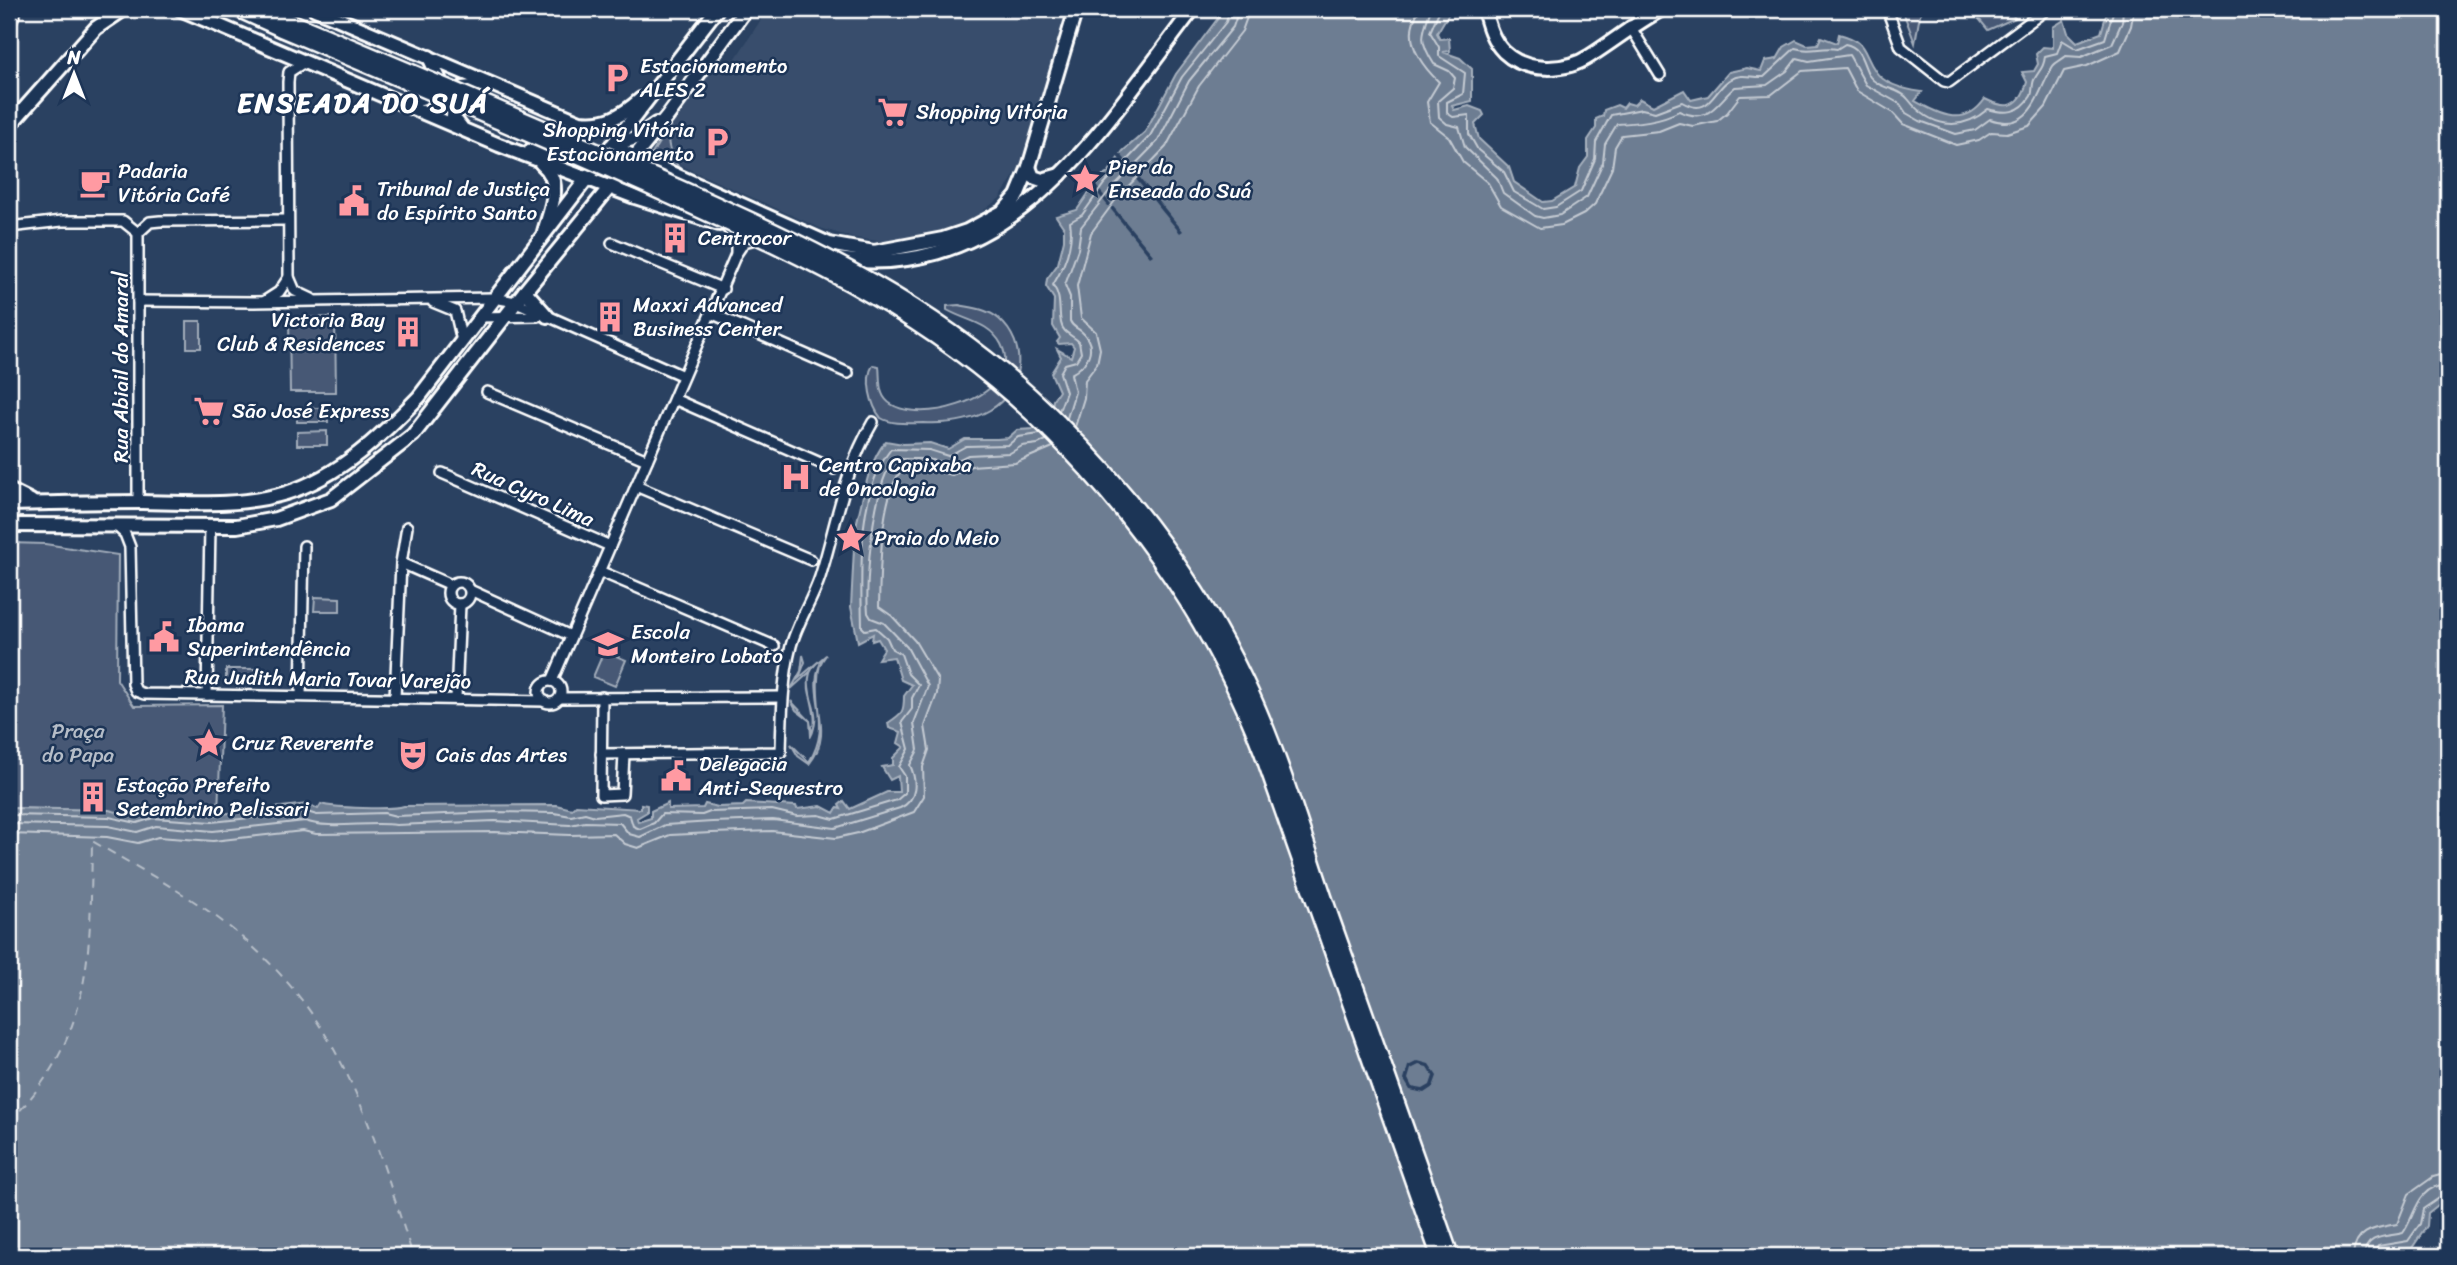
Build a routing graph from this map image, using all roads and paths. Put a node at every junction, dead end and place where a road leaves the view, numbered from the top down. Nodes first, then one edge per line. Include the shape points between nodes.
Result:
1 (14, 9) edge
2 (124, 9) edge
3 (180, 9) edge
4 (237, 9) edge
5 (265, 9) edge
6 (315, 9) edge
7 (717, 9) edge
8 (746, 9) edge
9 (1076, 9) edge
10 (1193, 9) edge
11 (1484, 9) edge
12 (1662, 9) edge
13 (1887, 9) edge
14 (2047, 9) edge
15 (9, 20) edge
16 (283, 24) junction
17 (1630, 26) junction
18 (429, 56) junction
19 (303, 63) junction
20 (453, 67) junction
21 (667, 75) junction
22 (1660, 75) dead end
23 (496, 86) junction
24 (403, 103) junction
25 (451, 106) junction
26 (667, 117) junction
27 (9, 127) edge
28 (462, 129) junction
29 (499, 145) junction
30 (611, 146) junction
31 (635, 156) junction
32 (536, 158) junction
33 (1029, 167) junction
34 (1065, 172) junction
35 (588, 178) junction
36 (611, 187) junction
37 (625, 193) junction
38 (594, 208) junction
39 (287, 220) junction
40 (725, 226) junction
41 (9, 227) edge
42 (138, 233) junction
43 (760, 237) junction
44 (542, 240) junction
45 (612, 243) dead end
46 (736, 254) junction
47 (289, 277) junction
48 (723, 289) junction
49 (524, 291) junction
50 (494, 298) junction
51 (138, 300) junction
52 (428, 300) junction
53 (317, 301) junction
54 (263, 302) junction
55 (516, 302) junction
56 (713, 314) junction
57 (507, 315) junction
58 (547, 316) junction
59 (480, 317) junction
60 (462, 341) junction
61 (848, 373) dead end
62 (683, 376) junction
63 (487, 392) dead end
64 (674, 399) junction
65 (873, 422) dead end
66 (647, 460) junction
67 (834, 469) dead end
68 (442, 473) dead end
69 (636, 486) junction
70 (9, 490) edge
71 (138, 502) junction
72 (38, 503) junction
73 (9, 504) edge
74 (9, 524) edge
75 (115, 525) junction
76 (210, 527) junction
77 (407, 527) dead end
78 (304, 546) dead end
79 (610, 546) junction
80 (811, 560) dead end
81 (401, 563) junction
82 (599, 571) junction
83 (451, 584) junction
84 (470, 590) junction
85 (460, 604) junction
86 (571, 636) junction
87 (774, 646) dead end
88 (552, 681) junction
89 (541, 686) junction
90 (207, 695) junction
91 (301, 696) junction
92 (602, 697) junction
93 (782, 697) junction
94 (396, 698) junction
95 (456, 698) junction
96 (560, 698) junction
97 (521, 699) junction
98 (545, 701) junction
99 (601, 754) junction
100 (624, 754) junction
101 (1439, 1256) edge
102 (1451, 1256) edge

1 - 15 main road
2 - 27 street via 96,28
3 - 19 street
4 - 16 main road
5 - 16 main road
6 - 18 street
7 - 21 street
8 - 26 street
9 - 33 street
10 - 34 street
11 - 17 street via 1490,32 1504,52 1547,68 1591,56
12 - 17 street
13 - 14 street via 1901,47 1944,82
16 - 101 main road, bridge via 856,284 968,357 1065,446 1167,572 1234,683
16 - 102 main road, bridge via 570,138 862,274 975,347 1073,437 1177,565 1244,678 1273,748
17 - 22 street
18 - 20 street
18 - 24 street via 439,78 433,91 423,99
19 - 24 street
19 - 39 street via 289,72
20 - 23 street
20 - 25 street
21 - 23 street via 626,112 613,120 592,123
21 - 30 street
23 - 25 street via 463,88
24 - 28 street
25 - 28 street
26 - 30 street via 636,138
26 - 31 street
28 - 29 street
29 - 30 street via 574,155
29 - 32 street
30 - 31 street
30 - 35 street
31 - 33 street via 829,244 874,252 967,231 1004,211 1017,196
31 - 36 street
32 - 35 street
32 - 44 street via 555,181
33 - 34 street via 1033,177 1042,180
34 - 43 street via 1041,196 998,226 913,257 860,262 807,254
35 - 36 street
35 - 44 street
36 - 37 street
36 - 38 street
37 - 38 street
37 - 40 street
38 - 49 street
39 - 42 street via 160,221 150,222
39 - 47 street
40 - 43 street
40 - 46 street via 736,237
41 - 42 street via 123,221
42 - 51 street, Rua Abiail do Amaral
43 - 46 street via 750,238
44 - 50 street
45 - 48 street
46 - 48 street
47 - 53 street via 295,291
47 - 54 street via 279,292
48 - 56 street
49 - 55 street
49 - 58 street
50 - 52 street
50 - 55 street
50 - 59 street
51 - 54 street
51 - 71 street, Rua Abiail do Amaral
52 - 53 street
52 - 60 street via 455,312
53 - 54 street
55 - 57 street
55 - 58 street
56 - 61 street
56 - 62 street
57 - 58 street
57 - 59 street
57 - 76 street via 413,435 375,468 331,499 276,519
58 - 62 street
59 - 60 street
60 - 71 street via 419,397 378,439 328,474 286,493 252,500
62 - 64 street
63 - 66 street
64 - 66 street
64 - 67 street
65 - 93 street via 855,452 840,494 820,577 792,645
66 - 69 street
68 - 79 street, Rua Cyro Lima
69 - 79 street
69 - 80 street
70 - 72 street
71 - 72 street
72 - 73 street
74 - 75 street
75 - 76 street
75 - 90 street, Rua Judith Maria Tovar Varejão via 130,547 136,691
76 - 90 street
77 - 81 street
78 - 91 street
79 - 82 street
81 - 83 street
81 - 94 street
82 - 86 street
82 - 87 street
83 - 84 street via 460,582
83 - 85 street via 449,598
84 - 85 street via 467,601
84 - 86 street
85 - 95 street
86 - 88 street
88 - 89 street
88 - 96 street via 561,688
89 - 97 street
89 - 98 street via 539,693
90 - 91 street, Rua Judith Maria Tovar Varejão
91 - 94 street, Rua Judith Maria Tovar Varejão
92 - 93 street
92 - 96 street
92 - 99 street
93 - 100 street via 781,752
94 - 95 street, Rua Judith Maria Tovar Varejão
95 - 97 street, Rua Judith Maria Tovar Varejão
96 - 98 street
97 - 98 street, Rua Judith Maria Tovar Varejão
99 - 100 street
99 - 100 street via 601,795 622,794

